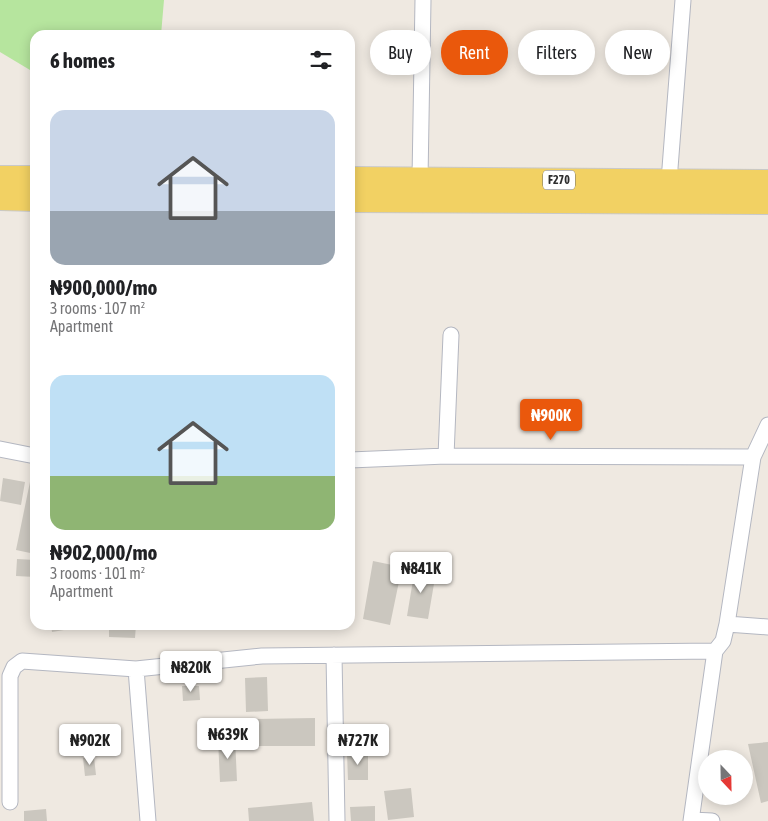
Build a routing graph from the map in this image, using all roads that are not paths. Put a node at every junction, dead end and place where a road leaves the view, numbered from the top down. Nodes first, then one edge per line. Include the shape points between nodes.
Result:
1 (423, 0) edge
2 (683, 0) edge
3 (0, 178) edge
4 (30, 178) edge
5 (355, 179) edge
6 (420, 180) junction
7 (669, 181) junction
8 (768, 182) edge
9 (0, 198) edge
10 (30, 199) edge
11 (355, 200) edge
12 (768, 202) edge
13 (450, 334) dead end
14 (768, 426) edge
15 (0, 449) edge
16 (30, 455) edge
17 (446, 456) junction
18 (753, 457) junction
19 (355, 460) edge
20 (727, 624) junction
21 (768, 627) edge
22 (715, 651) junction
23 (334, 655) junction
24 (136, 669) junction
25 (10, 802) dead end
26 (691, 820) edge
27 (148, 821) edge
28 (337, 821) edge
29 (712, 821) edge

1 - 6 street
2 - 7 street
3 - 4 main road
5 - 6 main road, F270
6 - 7 main road, F270
7 - 8 main road, F270
9 - 10 main road
11 - 12 main road, F270
13 - 17 street
14 - 18 street
15 - 16 street
17 - 18 street
17 - 19 street
18 - 20 street
20 - 21 street
20 - 22 street via 723,642
22 - 23 street
22 - 26 street
23 - 24 street via 262,656
23 - 28 street
24 - 25 street via 22,661 14,667 10,676
24 - 27 street
26 - 29 street

